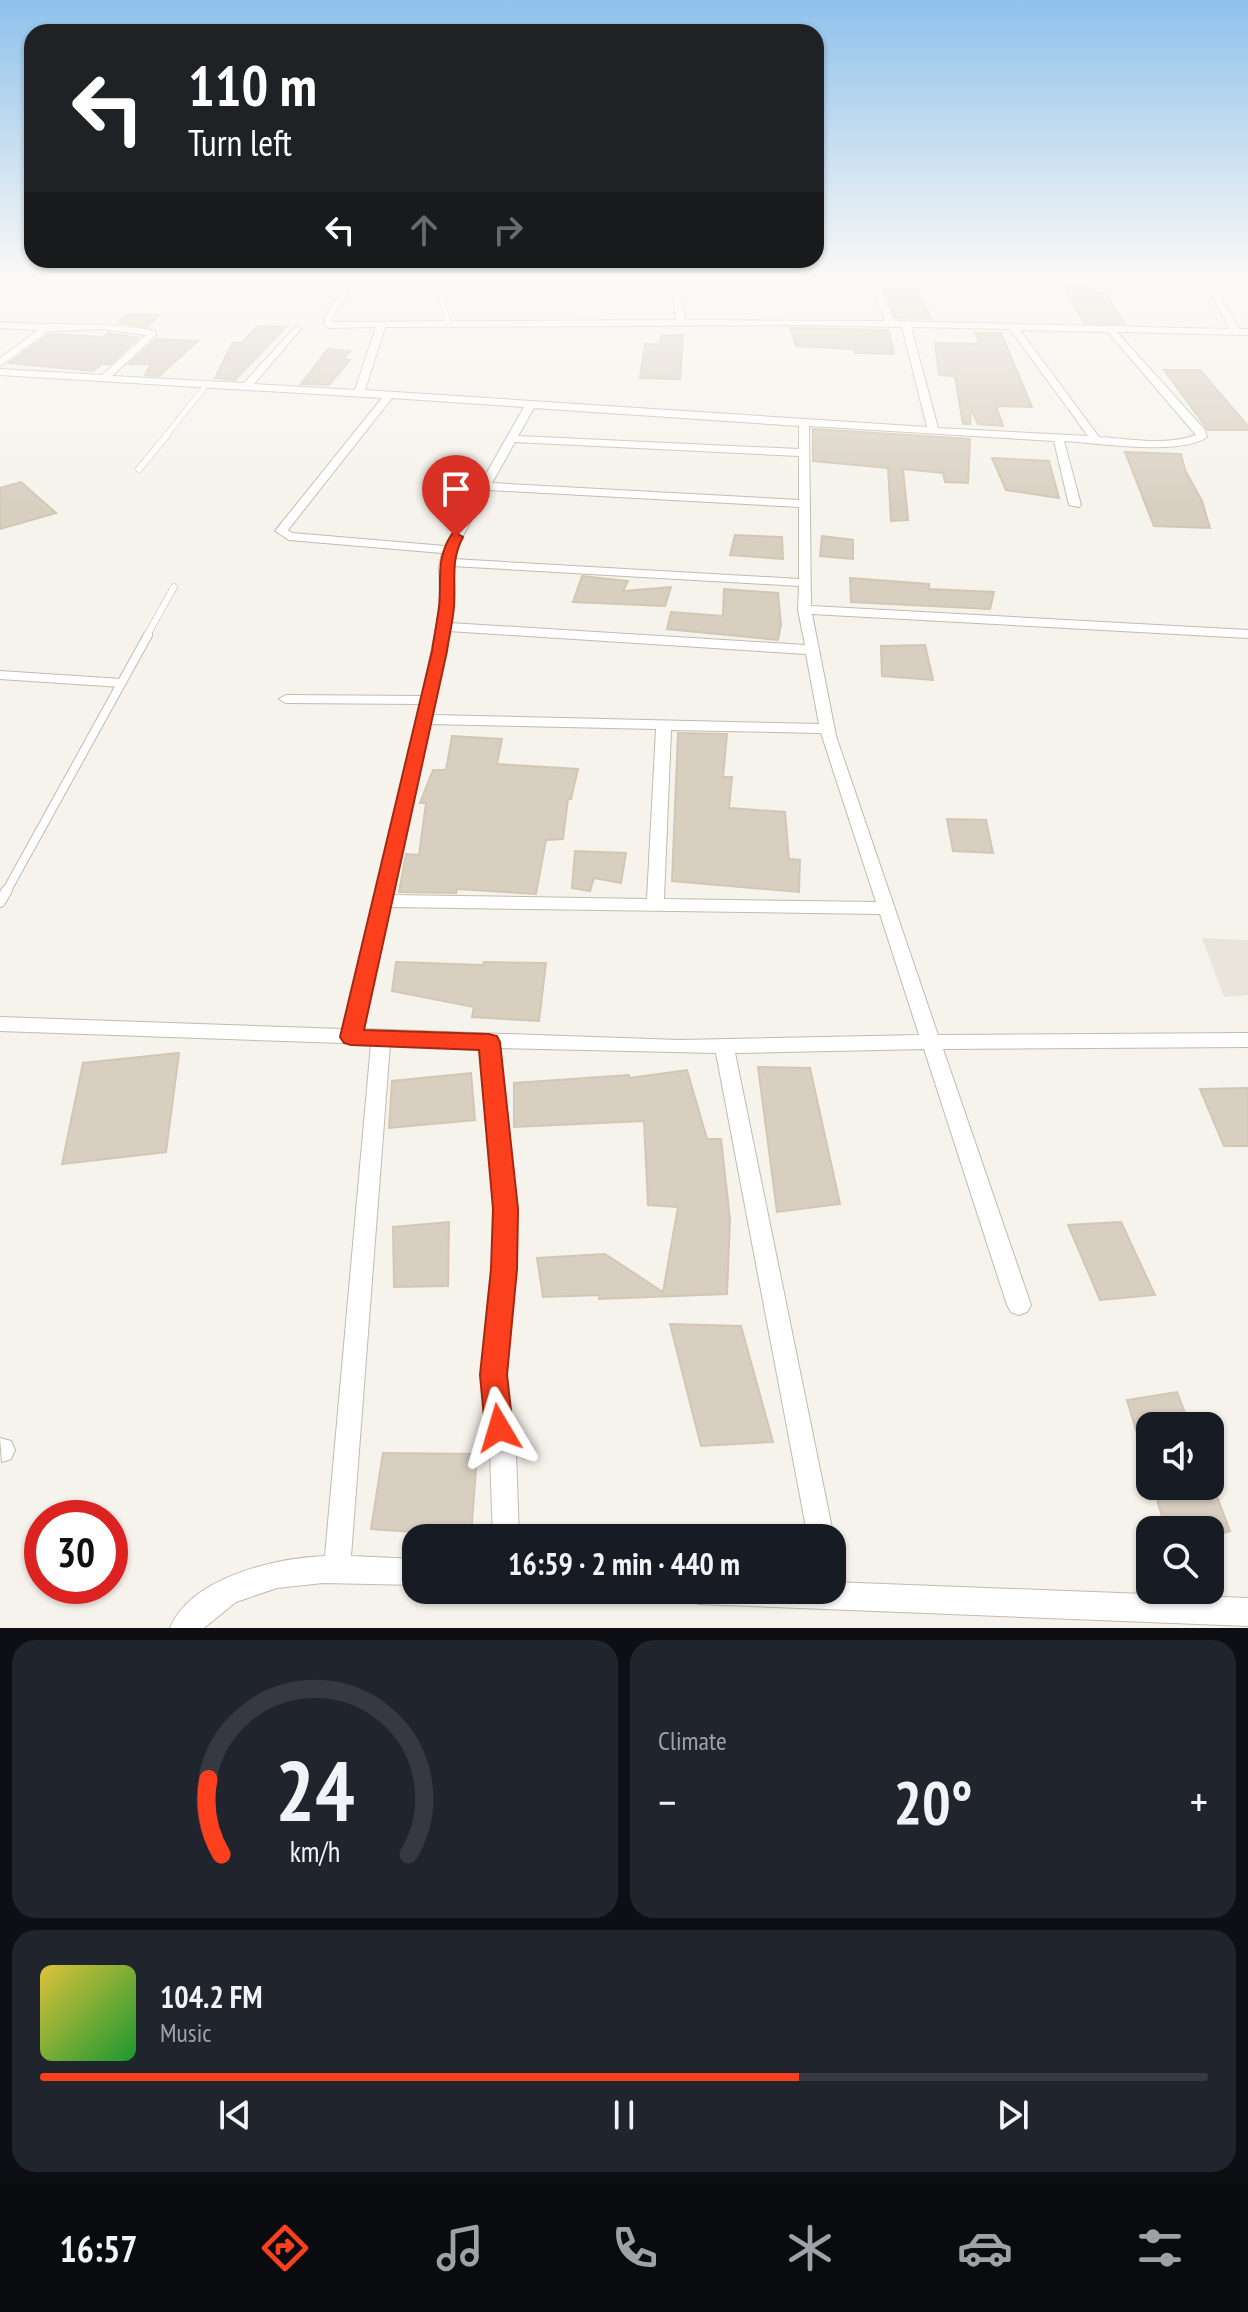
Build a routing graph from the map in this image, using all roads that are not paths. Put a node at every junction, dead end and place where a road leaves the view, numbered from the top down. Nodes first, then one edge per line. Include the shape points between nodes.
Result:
1 (130, 354) edge
2 (275, 354) edge
3 (372, 354) edge
4 (913, 354) edge
5 (1033, 354) edge
6 (1132, 354) edge
7 (0, 372) edge
8 (104, 378) junction
9 (208, 383) junction
10 (247, 386) junction
11 (359, 393) junction
12 (389, 395) junction
13 (530, 405) junction
14 (804, 423) junction
15 (933, 430) junction
16 (1058, 437) junction
17 (513, 439) junction
18 (1095, 439) junction
19 (805, 453) junction
20 (139, 469) dead end
21 (486, 486) junction
22 (805, 504) junction
23 (1075, 505) dead end
24 (448, 556) junction
25 (805, 583) junction
26 (174, 587) dead end
27 (805, 610) junction
28 (443, 627) junction
29 (1248, 634) edge
30 (813, 650) junction
31 (0, 675) edge
32 (121, 683) junction
33 (286, 699) dead end
34 (428, 700) junction
35 (423, 719) junction
36 (664, 725) junction
37 (828, 729) junction
38 (381, 901) junction
39 (0, 902) edge
40 (655, 905) junction
41 (888, 908) junction
42 (0, 1024) edge
43 (351, 1037) junction
44 (381, 1038) junction
45 (1248, 1040) edge
46 (489, 1042) junction
47 (933, 1042) junction
48 (724, 1046) junction
49 (1019, 1305) dead end
50 (506, 1524) edge
51 (818, 1524) edge
52 (337, 1570) junction
53 (402, 1572) edge
54 (846, 1594) edge
55 (1248, 1612) edge
56 (184, 1628) edge

1 - 8 street
2 - 10 street
3 - 11 street
4 - 15 street
5 - 18 street
6 - 18 street via 1202,437 1167,444
7 - 8 street
8 - 9 street
9 - 10 street
9 - 20 lane
10 - 11 street
11 - 12 street
12 - 13 street
12 - 24 street via 281,531
13 - 14 street
13 - 17 street
14 - 15 street
14 - 19 street
15 - 16 street
16 - 18 street
16 - 23 street
17 - 19 street
17 - 21 street
19 - 22 street
21 - 22 street
21 - 24 street
22 - 25 street
24 - 25 street
24 - 28 street
25 - 27 street
26 - 32 lane
27 - 29 street
27 - 30 street
28 - 30 street
28 - 34 street
30 - 37 street
31 - 32 lane
32 - 39 lane
33 - 34 street
34 - 35 street
35 - 36 street
35 - 38 street
36 - 37 street
36 - 40 street
37 - 41 street
38 - 40 street
38 - 43 street
40 - 41 street
41 - 47 street
42 - 43 street
43 - 44 street
44 - 46 street
44 - 52 street
45 - 47 street
46 - 48 street
46 - 50 street via 505,1209 493,1375
47 - 48 street
47 - 49 street
48 - 51 street
52 - 53 street
52 - 56 street via 266,1576 231,1590
54 - 55 street

